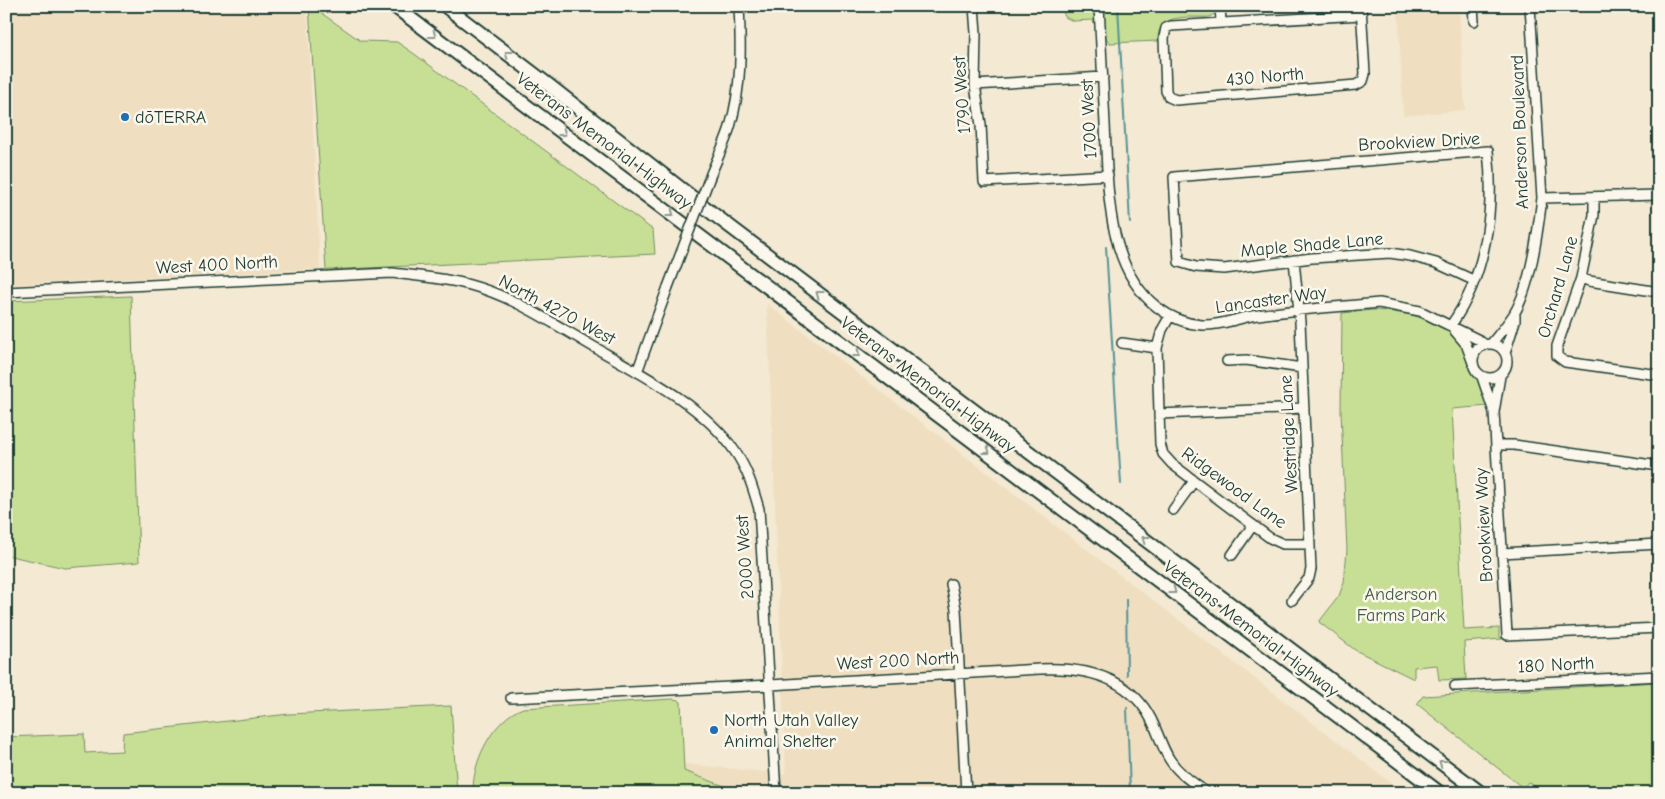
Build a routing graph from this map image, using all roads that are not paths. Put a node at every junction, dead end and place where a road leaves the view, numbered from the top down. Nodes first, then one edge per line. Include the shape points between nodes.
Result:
1 (394, 6) edge
2 (445, 6) edge
3 (739, 6) edge
4 (974, 6) edge
5 (1099, 6) edge
6 (1220, 6) edge
7 (1473, 6) edge
8 (1530, 6) edge
9 (1361, 10) edge
10 (1474, 21) dead end
11 (1221, 22) junction
12 (1103, 77) junction
13 (975, 85) junction
14 (1108, 174) junction
15 (1659, 195) edge
16 (1594, 197) junction
17 (1542, 198) junction
18 (1115, 230) joint
19 (1294, 260) junction
20 (1179, 262) joint
21 (429, 276) joint
22 (1581, 278) junction
23 (1473, 280) junction
24 (6, 292) edge
25 (1659, 292) edge
26 (1299, 310) junction
27 (1515, 312) junction
28 (1170, 316) junction
29 (1451, 325) junction
30 (1122, 343) dead end
31 (1488, 345) junction
32 (1157, 348) junction
33 (1505, 353) junction
34 (1228, 361) dead end
35 (1473, 363) junction
36 (1302, 368) junction
37 (637, 372) junction
38 (1659, 375) edge
39 (1500, 376) junction
40 (1482, 377) junction
41 (1304, 408) junction
42 (1494, 412) junction
43 (1159, 414) junction
44 (1496, 444) junction
45 (1659, 466) edge
46 (1194, 481) junction
47 (1173, 510) dead end
48 (1253, 525) junction
49 (1310, 544) junction
50 (1659, 544) edge
51 (1502, 553) junction
52 (1232, 555) dead end
53 (951, 584) dead end
54 (1292, 600) dead end
55 (1659, 628) edge
56 (960, 674) junction
57 (1659, 676) edge
58 (770, 685) junction
59 (1455, 686) dead end
60 (511, 698) dead end
61 (776, 793) edge
62 (966, 793) edge
63 (1207, 793) edge
64 (1440, 793) edge
65 (1481, 793) edge

1 -> 64 highway, Veterans Memorial Highway
65 -> 2 highway, Veterans Memorial Highway via 724,222
3 - 37 street, bridge via 740,68 730,127
4 - 13 street, 1790 West
5 - 12 street, 1700 West
6 - 11 street
7 - 10 street
8 - 17 street, Anderson Boulevard
9 - 11 street
9 - 11 street, 430 North via 1365,74 1363,81 1356,85 1176,100 1169,97 1166,91 1166,28
12 - 13 street
12 - 14 street, 1700 West
13 - 14 street, 1790 West via 984,182
14 - 18 street, 1700 West
15 - 16 street
16 - 17 street
16 - 22 street, Orchard Lane via 1594,215
17 - 27 street, Anderson Boulevard via 1531,262
18 - 28 street, Lancaster Way via 1125,266 1136,286 1148,300
19 - 20 street, Maple Shade Lane via 1224,269
19 - 23 street, Maple Shade Lane via 1390,253 1436,263
19 - 26 street, Westridge Lane
20 - 23 street, Brookview Drive via 1174,177 1488,151 1490,206 1484,247
21 - 24 street, West 400 North via 392,274
21 - 37 street, North 4270 West via 471,285 515,301
22 - 25 street
22 - 38 street, Orchard Lane via 1557,346 1557,356 1565,362
23 - 29 street, Brookview Drive via 1463,308
26 - 28 street, Lancaster Way via 1252,316 1218,325 1201,325
26 - 29 street, Lancaster Way via 1390,304 1420,311
26 - 36 street, Westridge Lane
27 - 31 street, Anderson Boulevard
27 - 33 street, Anderson Boulevard
28 - 32 street, Ridgewood Lane
29 - 31 street, Lancaster Way
29 - 35 street, Lancaster Way via 1466,344
30 - 32 street
31 - 33 street via 1496,346
31 - 35 street via 1475,354
32 - 43 street, Ridgewood Lane
33 - 39 street via 1507,363
34 - 36 street via 1246,360
35 - 40 street
36 - 41 street, Westridge Lane
37 - 58 street, 2000 West via 702,414 734,451 752,486 759,509
39 - 40 street
39 - 42 street, Brookview Way
40 - 42 street, Brookview Way
41 - 43 street
41 - 49 street, Westridge Lane
42 - 44 street, Brookview Way
43 - 46 street, Ridgewood Lane via 1163,454
44 - 45 street
44 - 51 street, Brookview Way
46 - 47 street
46 - 48 street, Ridgewood Lane
48 - 49 street, Ridgewood Lane via 1276,542
48 - 52 street
49 - 54 street, Westridge Lane via 1311,574
50 - 51 street
51 - 55 street, Brookview Way via 1507,635
53 - 56 street
56 - 58 street, West 200 North
56 - 62 street
56 - 63 street, West 200 North via 1050,669 1101,675 1142,703 1170,761
57 - 59 street, 180 North
58 - 60 street, West 200 North
58 - 61 street, 2000 West

